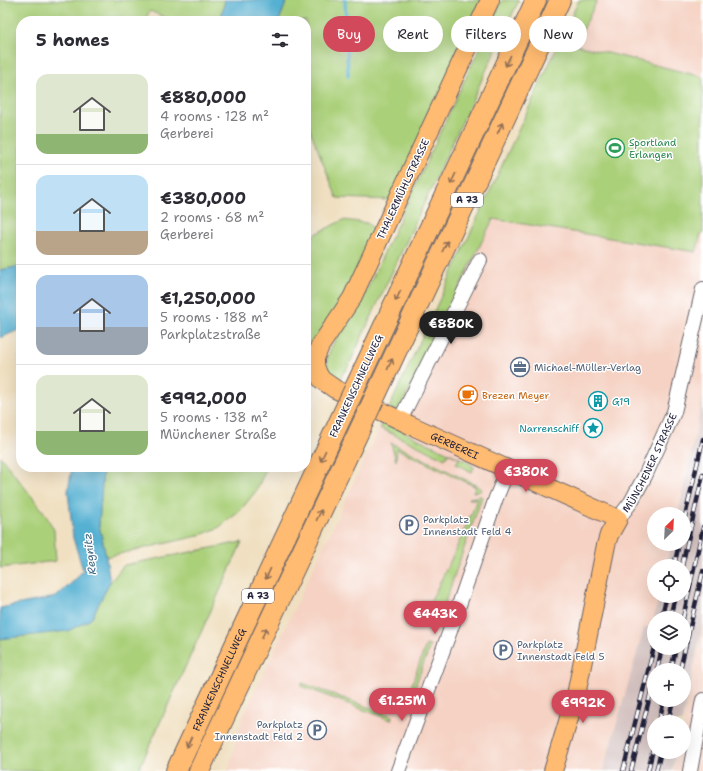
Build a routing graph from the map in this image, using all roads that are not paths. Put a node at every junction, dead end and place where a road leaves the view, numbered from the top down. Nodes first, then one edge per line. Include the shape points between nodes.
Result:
1 (490, 0) edge
2 (536, 0) edge
3 (560, 0) edge
4 (480, 260) dead end
5 (703, 289) edge
6 (318, 374) joint
7 (400, 420) junction
8 (508, 469) junction
9 (618, 519) junction
10 (247, 668) junction
11 (703, 700) edge
12 (176, 771) edge
13 (199, 771) edge
14 (215, 771) edge
15 (398, 771) edge
16 (553, 771) edge
17 (690, 771) edge

1 - 6 main road, THALERMÜHLSTRASSE via 352,298 320,346 315,358
2 -> 12 highway, FRANKENSCHNELLWEG / A 73
10 -> 3 highway, FRANKENSCHNELLWEG / A 73
4 - 7 street
5 - 9 street, MÜNCHENER STRASSE via 674,412 645,476
6 - 7 main road, GERBEREI via 326,384
7 - 8 main road, GERBEREI
8 - 9 main road, GERBEREI
8 - 15 street
9 - 16 main road, MÜNCHENER STRASSE via 606,545 576,695
10 - 13 highway, FRANKENSCHNELLWEG / A 73
10 - 14 highway via 235,722
11 - 17 street

